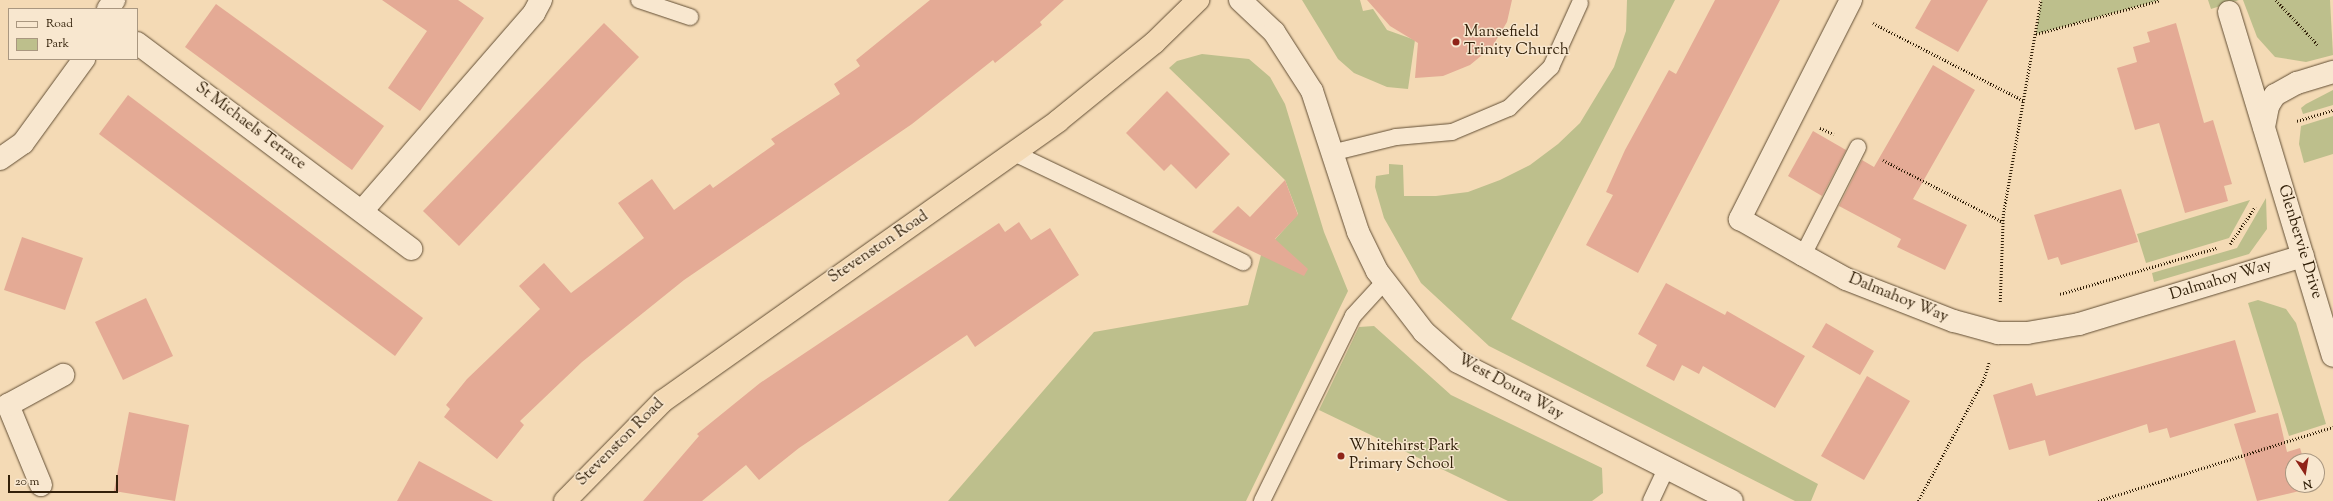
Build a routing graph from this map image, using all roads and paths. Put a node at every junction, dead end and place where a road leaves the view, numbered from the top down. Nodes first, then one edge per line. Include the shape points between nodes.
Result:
1 (541, 0) edge
2 (639, 0) edge
3 (1198, 0) edge
4 (1240, 0) edge
5 (2041, 0) edge
6 (2160, 0) edge
7 (2276, 0) edge
8 (1580, 3) dead end
9 (1849, 4) edge
10 (2230, 12) dead end
11 (690, 17) dead end
12 (2036, 34) junction
13 (138, 44) edge
14 (2323, 51) dead end
15 (83, 60) edge
16 (2333, 72) edge
17 (2024, 101) junction
18 (2333, 110) edge
19 (1794, 114) junction
20 (2265, 129) junction
21 (1858, 147) junction
22 (1014, 153) junction
23 (1331, 153) junction
24 (0, 159) edge
25 (2277, 171) junction
26 (362, 211) junction
27 (2003, 222) junction
28 (411, 249) dead end
29 (1803, 255) junction
30 (2303, 256) junction
31 (1243, 262) dead end
32 (1384, 282) junction
33 (2052, 296) dead end
34 (1998, 333) junction
35 (2333, 356) edge
36 (64, 375) dead end
37 (4, 400) edge
38 (2333, 427) edge
39 (1666, 470) junction
40 (41, 486) dead end
41 (1724, 499) edge
42 (565, 501) edge
43 (1262, 501) edge
44 (1651, 501) edge
45 (1918, 501) edge
46 (2098, 501) edge

1 - 26 street via 534,13
2 - 11 lane
3 - 22 highway, Stevenston Road via 1154,43
4 - 23 street, West Doura Way via 1274,32 1295,61 1312,90
5 - 12 path
6 - 12 path
7 - 14 path
8 - 23 lane via 1551,67 1509,108 1452,132 1396,137
9 - 17 path
9 - 19 street, Dalmahoy Way
10 - 20 street, Glenbervie Drive
12 - 17 path
13 - 26 street, St Michaels Terrace
15 - 24 street via 23,143
16 - 20 street, Glenbervie Drive via 2297,83 2275,95 2268,106
17 - 27 path
18 - 20 path
19 - 21 path
19 - 29 street, Dalmahoy Way via 1740,219
20 - 25 street, Glenbervie Drive
21 - 27 path
21 - 29 lane
22 - 31 lane
22 - 42 highway, Stevenston Road via 663,401
23 - 32 street, West Doura Way via 1358,232
25 - 30 street, Glenbervie Drive
25 - 33 path via 2233,243
26 - 28 street, St Michaels Terrace
27 - 34 path
29 - 34 street, Dalmahoy Way via 1853,282 1954,321
30 - 34 street, Dalmahoy Way via 2079,324 2027,333
30 - 35 street, Glenbervie Drive
32 - 39 street, West Doura Way via 1424,332 1458,362
32 - 43 lane via 1353,316
34 - 45 path via 1983,381
36 - 37 street
37 - 40 street
38 - 46 path
39 - 41 street, West Doura Way
39 - 44 lane

